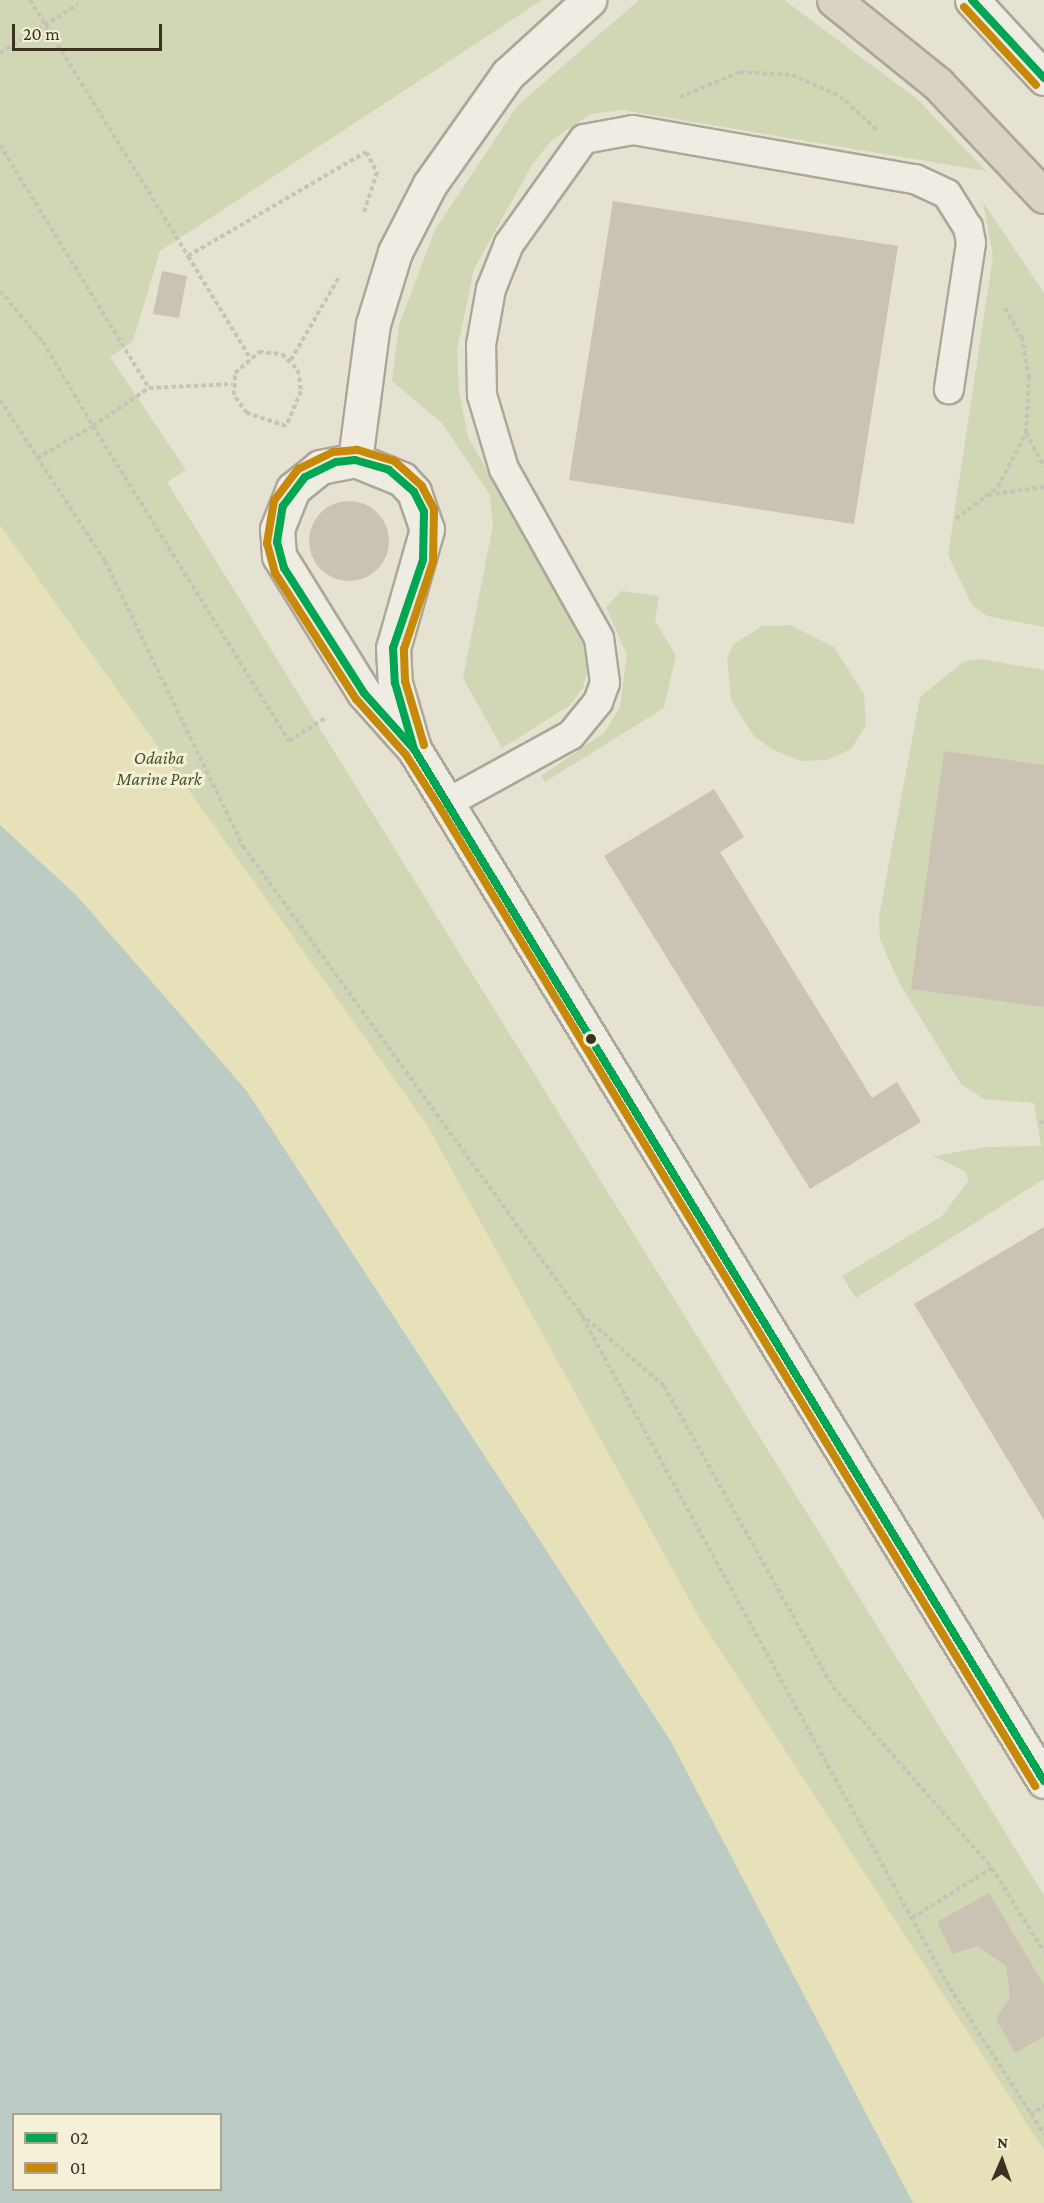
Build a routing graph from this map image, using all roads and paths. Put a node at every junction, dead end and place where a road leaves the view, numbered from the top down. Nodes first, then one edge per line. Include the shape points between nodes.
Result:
1 (30, 0) edge
2 (589, 0) edge
3 (834, 0) edge
4 (972, 0) edge
5 (77, 5) dead end
6 (0, 53) edge
7 (1044, 78) edge
8 (672, 103) dead end
9 (885, 140) dead end
10 (0, 144) edge
11 (1044, 196) edge
12 (359, 224) dead end
13 (188, 256) junction
14 (345, 267) dead end
15 (0, 291) edge
16 (998, 300) dead end
17 (249, 356) junction
18 (291, 360) junction
19 (232, 384) junction
20 (149, 388) junction
21 (949, 389) dead end
22 (0, 400) edge
23 (93, 426) junction
24 (1026, 433) junction
25 (38, 458) junction
26 (355, 460) junction
27 (1044, 467) edge
28 (1044, 487) edge
29 (988, 495) junction
30 (956, 519) dead end
31 (327, 716) dead end
32 (414, 749) junction
33 (449, 802) junction
34 (579, 1311) junction
35 (1044, 1782) edge
36 (992, 1868) junction
37 (912, 1918) junction
38 (1042, 1944) edge
39 (1044, 1952) edge
40 (1044, 2106) edge
41 (1030, 2115) junction
42 (1044, 2134) edge

1 - 13 path, bridge
2 - 26 street via 508,74 425,193 395,252 373,324
3 - 11 highway via 938,84
4 - 7 street
5 - 6 path
8 - 9 path via 691,90 740,72 792,75 840,96
10 - 20 path
12 - 13 path via 377,172 366,152
13 - 17 path
14 - 18 path
15 - 23 path via 43,342
16 - 24 path via 1012,314 1022,338 1029,378
17 - 18 path via 271,351
17 - 19 path
18 - 19 path via 301,392 286,426 247,413
19 - 20 path
20 - 23 path
21 - 33 lane via 971,243 968,227 947,194 915,179 633,130 584,139 561,165 502,262 481,345 482,394 504,469 599,638 605,683 598,702 571,735
22 - 25 path
23 - 25 path
23 - 31 path via 289,741
24 - 27 path
24 - 29 path via 998,488
25 - 34 path via 105,561 243,846
26 - 32 street via 402,479 414,492 427,529 393,648 395,683
26 - 32 street via 320,467 293,489 277,529 279,556 364,693
28 - 29 path
29 - 30 path
32 - 33 street
33 - 35 street
34 - 36 path via 664,1386 833,1687
34 - 37 path
36 - 37 path
36 - 38 path
37 - 41 path
38 - 39 path
40 - 41 path
41 - 42 path

